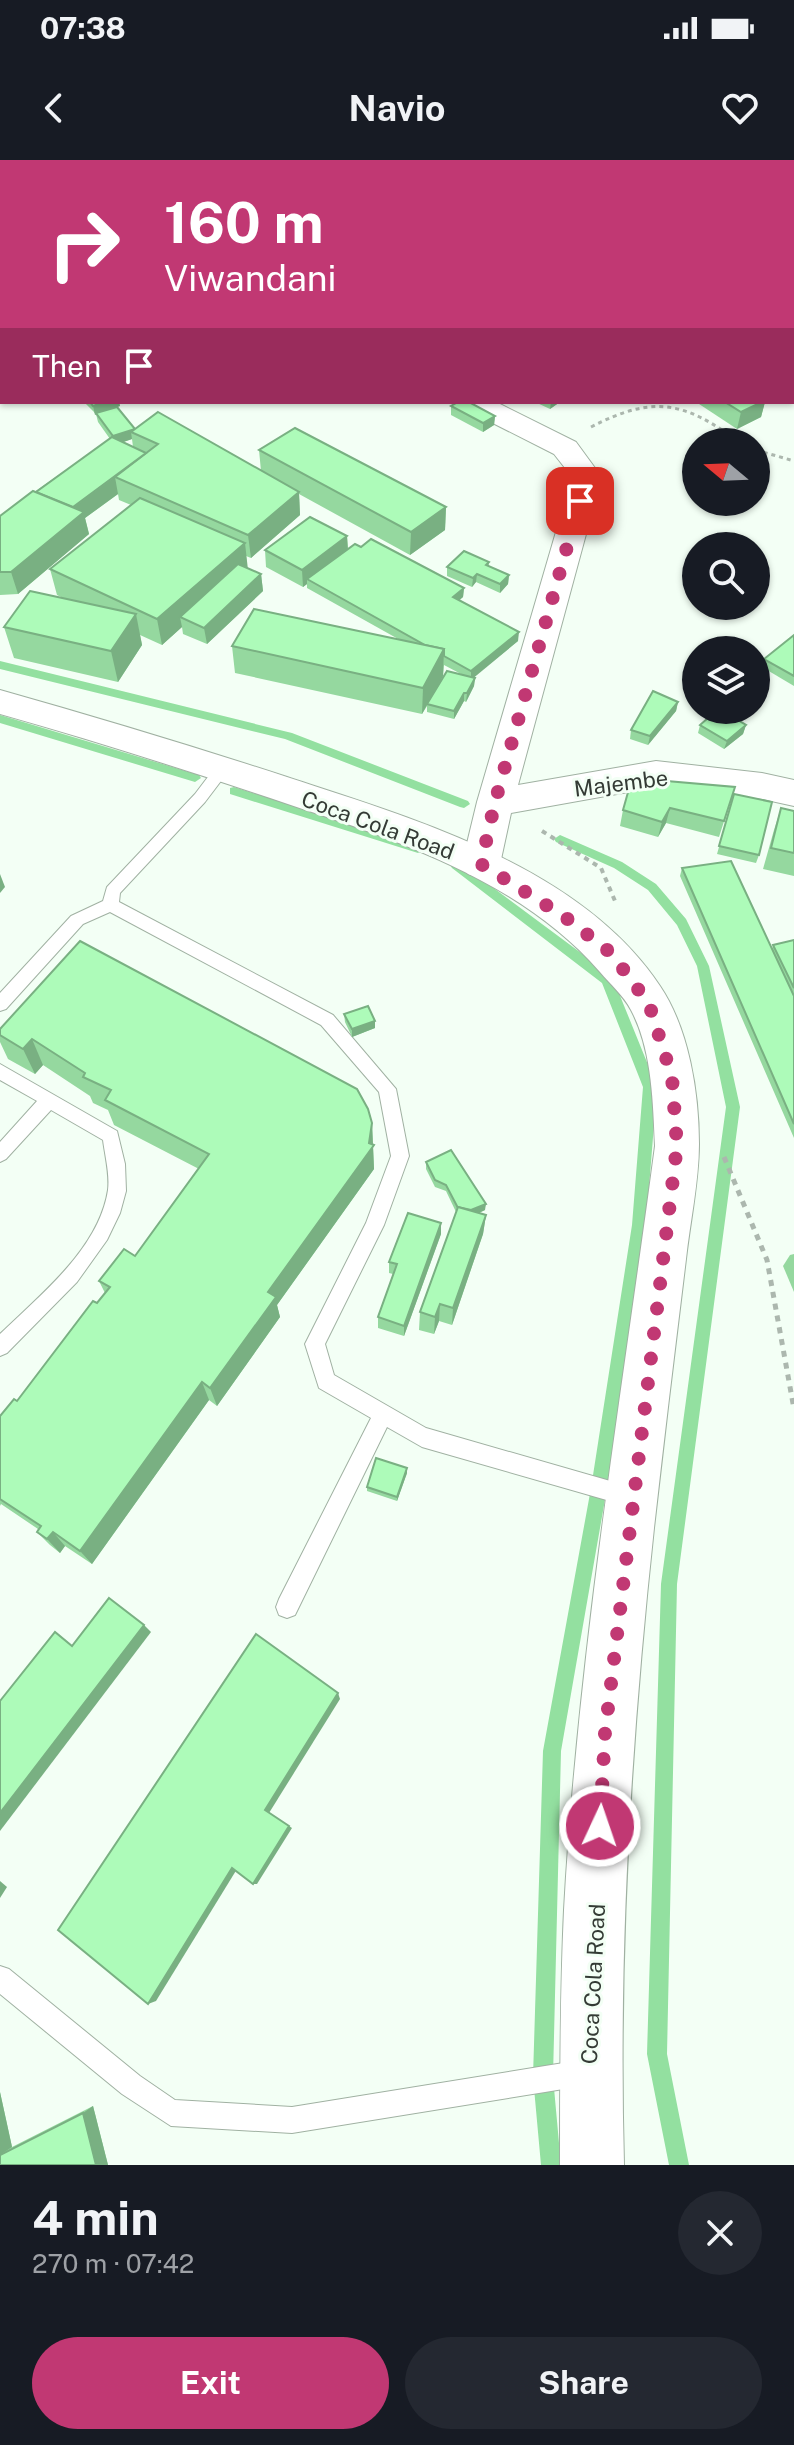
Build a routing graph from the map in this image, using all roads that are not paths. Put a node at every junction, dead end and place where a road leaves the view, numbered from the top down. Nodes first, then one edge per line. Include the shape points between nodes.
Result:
1 (477, 404) edge
2 (0, 702) edge
3 (222, 769) junction
4 (794, 793) edge
5 (495, 802) junction
6 (481, 864) junction
7 (110, 905) junction
8 (0, 1004) edge
9 (0, 1071) edge
10 (49, 1100) junction
11 (0, 1154) edge
12 (0, 1347) edge
13 (383, 1414) junction
14 (634, 1498) junction
15 (287, 1607) dead end
16 (0, 1978) edge
17 (588, 2072) junction
18 (592, 2165) edge

1 - 5 main road via 565,448 580,468 580,501
2 - 3 main road, Coca Cola Road
3 - 6 main road, Coca Cola Road
3 - 7 lane via 113,891
4 - 5 main road, Majembe via 656,774
5 - 6 main road
6 - 14 main road, Coca Cola Road via 611,953 649,1004 672,1077 677,1146
7 - 8 lane via 77,920
7 - 13 lane via 327,1020 387,1089 400,1156 375,1225 315,1344 326,1381
9 - 10 lane
10 - 11 lane
10 - 12 lane via 111,1136 117,1191 104,1229 71,1274
13 - 14 lane via 422,1437
13 - 15 lane
14 - 17 main road, Coca Cola Road via 605,1733
16 - 17 lane via 171,2113 292,2120
17 - 18 main road, Coca Cola Road

